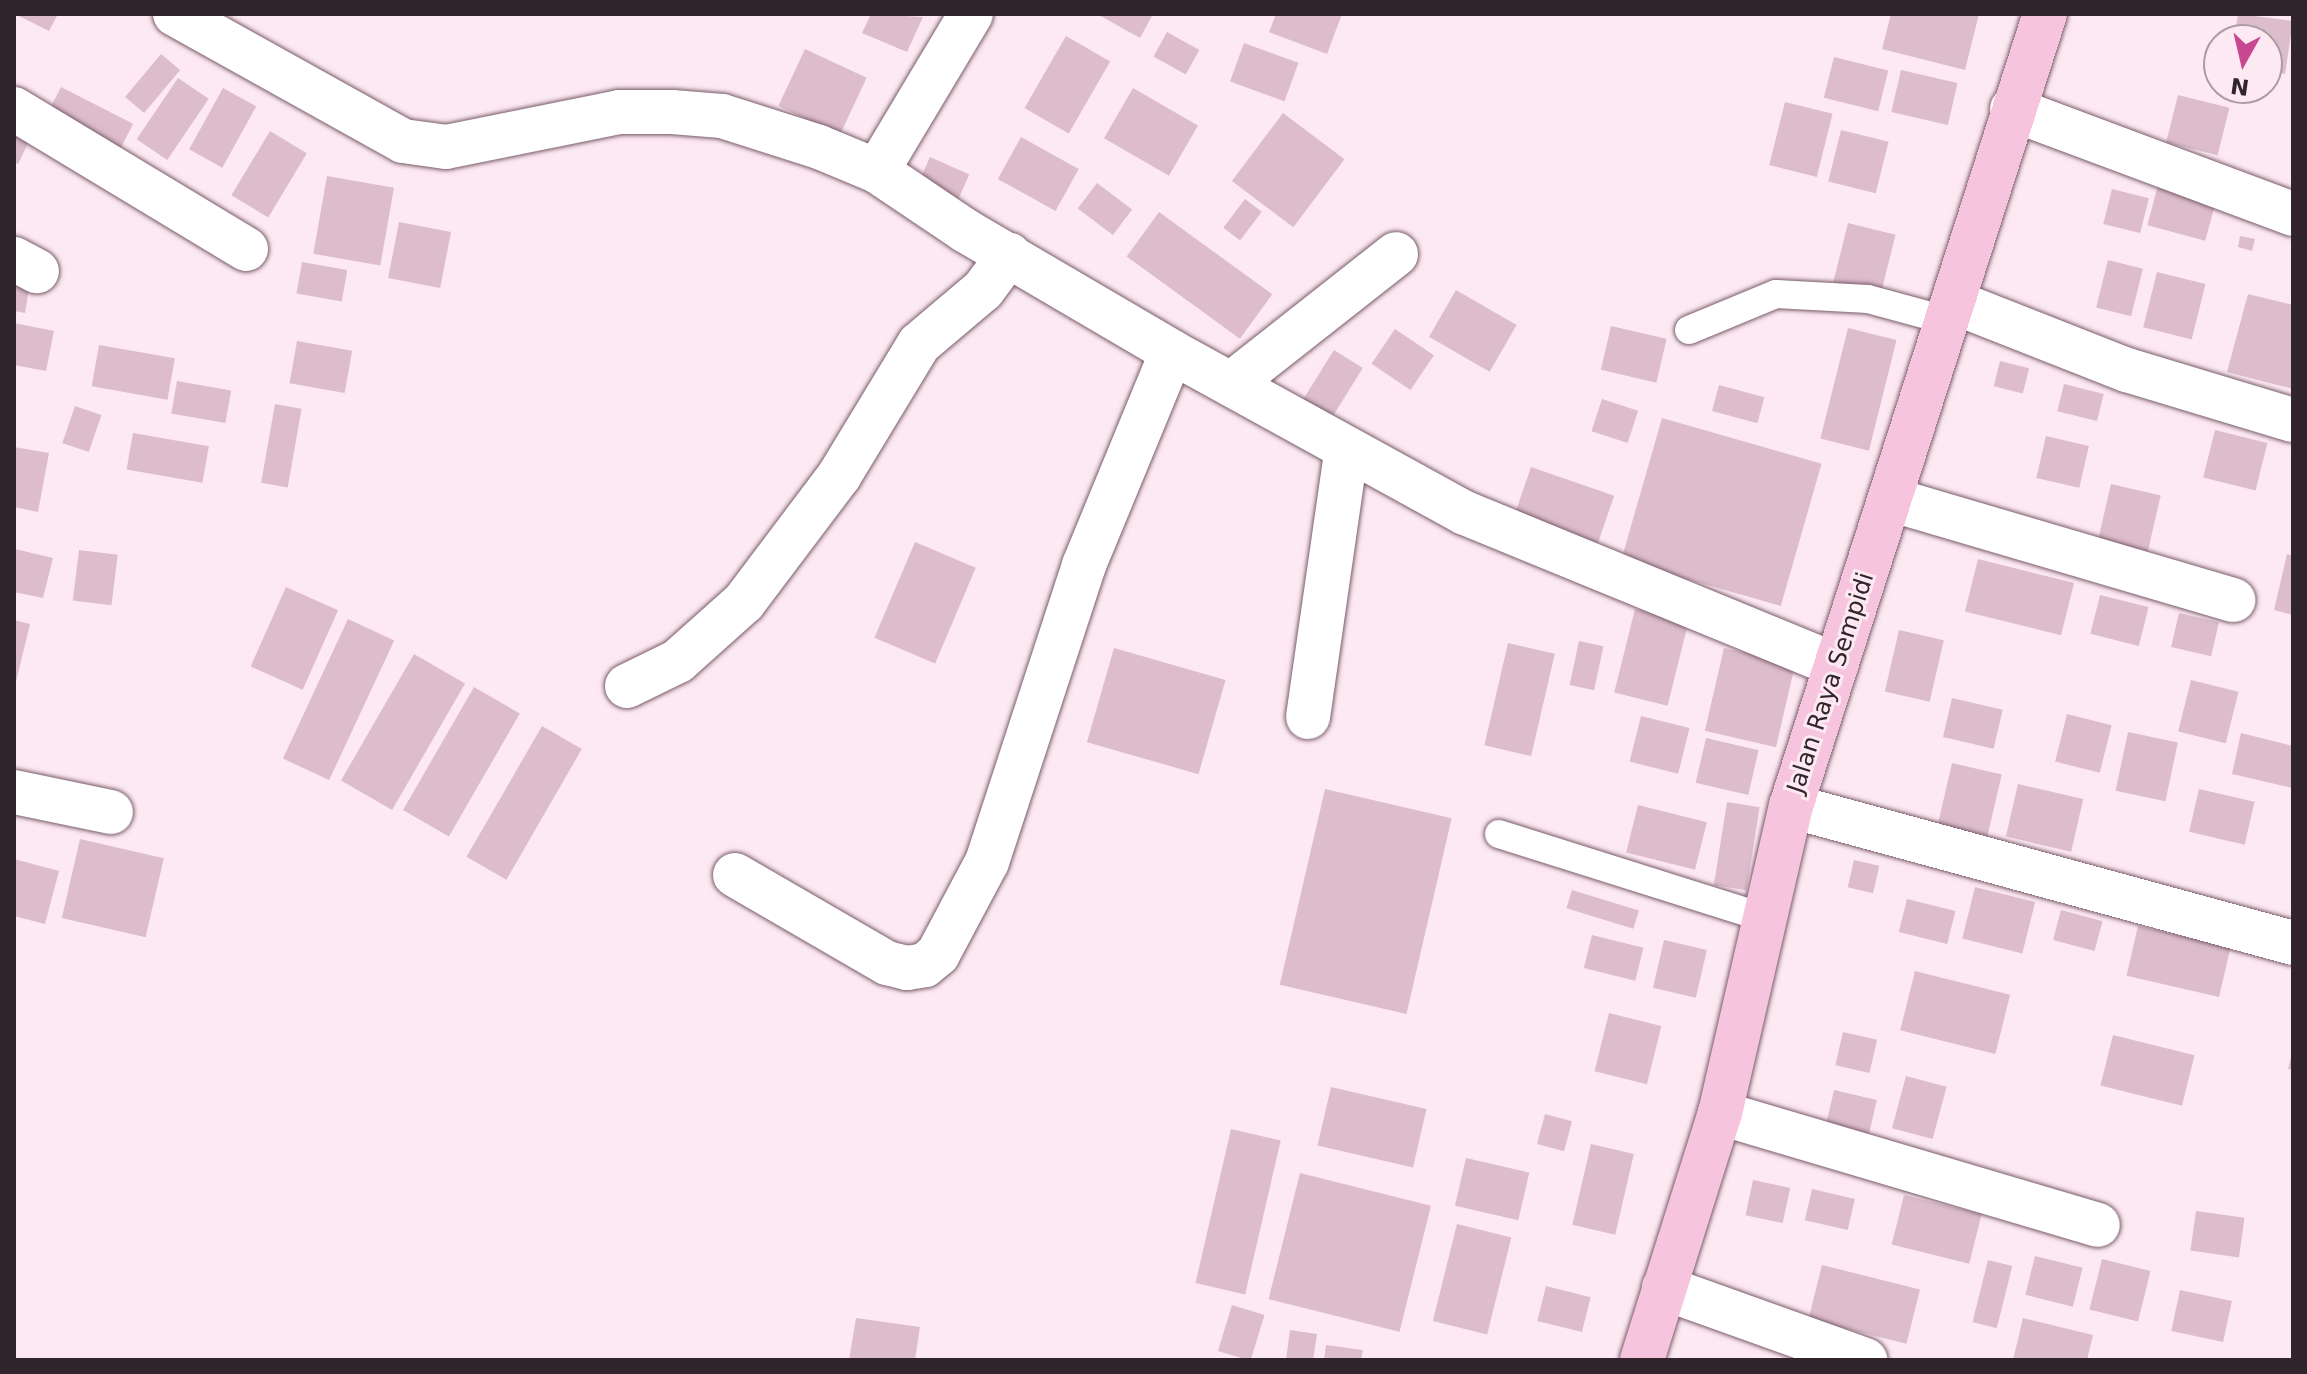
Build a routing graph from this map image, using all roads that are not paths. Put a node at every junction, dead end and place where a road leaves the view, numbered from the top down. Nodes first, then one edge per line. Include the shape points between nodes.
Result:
1 (175, 14) edge
2 (971, 14) edge
3 (2045, 14) edge
4 (14, 109) edge
5 (2012, 109) junction
6 (877, 171) junction
7 (2293, 214) edge
8 (246, 249) dead end
9 (1396, 254) dead end
10 (1009, 255) junction
11 (1952, 311) junction
12 (1689, 330) dead end
13 (1172, 352) junction
14 (1231, 384) junction
15 (2293, 420) edge
16 (1346, 452) junction
17 (1890, 499) junction
18 (2233, 600) dead end
19 (1836, 665) junction
20 (627, 686) dead end
21 (1308, 717) dead end
22 (14, 792) edge
23 (1791, 806) junction
24 (111, 812) dead end
25 (1499, 834) dead end
26 (735, 875) dead end
27 (1765, 918) junction
28 (2293, 943) edge
29 (1720, 1113) junction
30 (2098, 1225) dead end
31 (1664, 1288) junction
32 (1642, 1360) edge
33 (1865, 1360) edge

1 - 6 street via 403,141 446,147 619,112 672,112 769,128
2 - 6 street
3 - 5 main road, Jalan Raya Sempidi
4 - 8 street
5 - 7 street
5 - 11 main road, Jalan Raya Sempidi
6 - 10 street
9 - 14 street
10 - 13 street
10 - 20 street via 983,290 919,344 839,476 744,602 678,661
11 - 12 lane via 1776,294
11 - 15 street
11 - 17 main road, Jalan Raya Sempidi
13 - 14 street
13 - 26 street via 1084,565 987,862 938,954 925,965 887,963
14 - 16 street
16 - 19 street via 1465,513
16 - 21 street
17 - 18 street
17 - 19 main road, Jalan Raya Sempidi
19 - 23 main road, Jalan Raya Sempidi
22 - 24 street
23 - 27 main road, Jalan Raya Sempidi
23 - 28 street
25 - 27 lane
27 - 29 main road, Jalan Raya Sempidi
29 - 30 street
29 - 31 main road, Jalan Raya Sempidi
31 - 32 main road, Jalan Raya Sempidi
31 - 33 street

